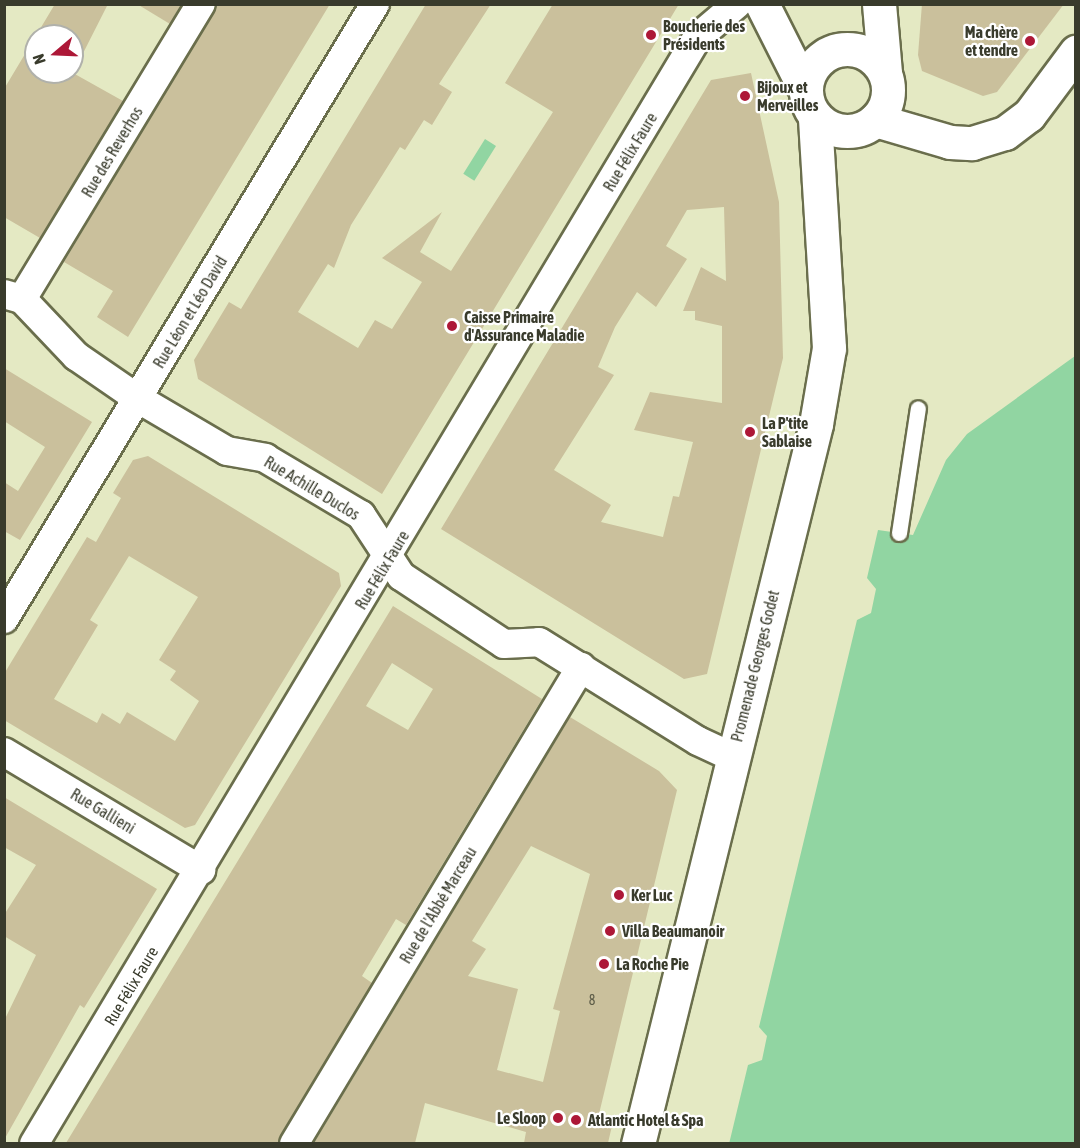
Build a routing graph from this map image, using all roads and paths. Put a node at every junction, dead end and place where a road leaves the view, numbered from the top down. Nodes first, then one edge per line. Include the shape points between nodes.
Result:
1 (201, 4) edge
2 (375, 4) edge
3 (872, 4) edge
4 (879, 4) edge
5 (755, 7) edge
6 (838, 50) junction
7 (1076, 52) edge
8 (885, 73) junction
9 (810, 103) junction
10 (867, 125) junction
11 (823, 184) junction
12 (13, 297) edge
13 (137, 398) junction
14 (918, 408) dead end
15 (899, 533) dead end
16 (391, 554) junction
17 (4, 619) edge
18 (581, 667) junction
19 (4, 752) edge
20 (733, 757) junction
21 (201, 870) junction
22 (34, 1143) edge
23 (294, 1143) edge
24 (638, 1143) edge

1 - 12 street, Rue des Reverhos
2 - 13 street, Rue Léon et Léo David
3 - 6 street
4 - 8 street
5 - 6 street via 789,35
5 - 9 street
5 - 16 street, Rue Félix Faure via 697,38
6 - 8 street via 868,54
6 - 9 street via 813,66
7 - 10 street via 1029,115 1005,132 972,143 926,140
8 - 10 street via 887,98
9 - 10 street via 835,130
9 - 11 street, Promenade Georges Godet
10 - 11 street
11 - 20 street, Promenade Georges Godet via 829,348 816,424
12 - 13 street, Rue Achille Duclos via 76,356
13 - 16 street, Rue Achille Duclos via 227,451 265,458 361,515
13 - 17 street, Rue Léon et Léo David
14 - 15 lane
16 - 18 street, Rue Achille Duclos via 401,576 504,644 539,642
16 - 21 street, Rue Félix Faure
18 - 20 street, Rue Achille Duclos via 698,741
18 - 23 street, Rue de l'Abbé Marceau
19 - 21 street, Rue Gallieni
20 - 24 street, Promenade Georges Godet
21 - 22 street, Rue Félix Faure

